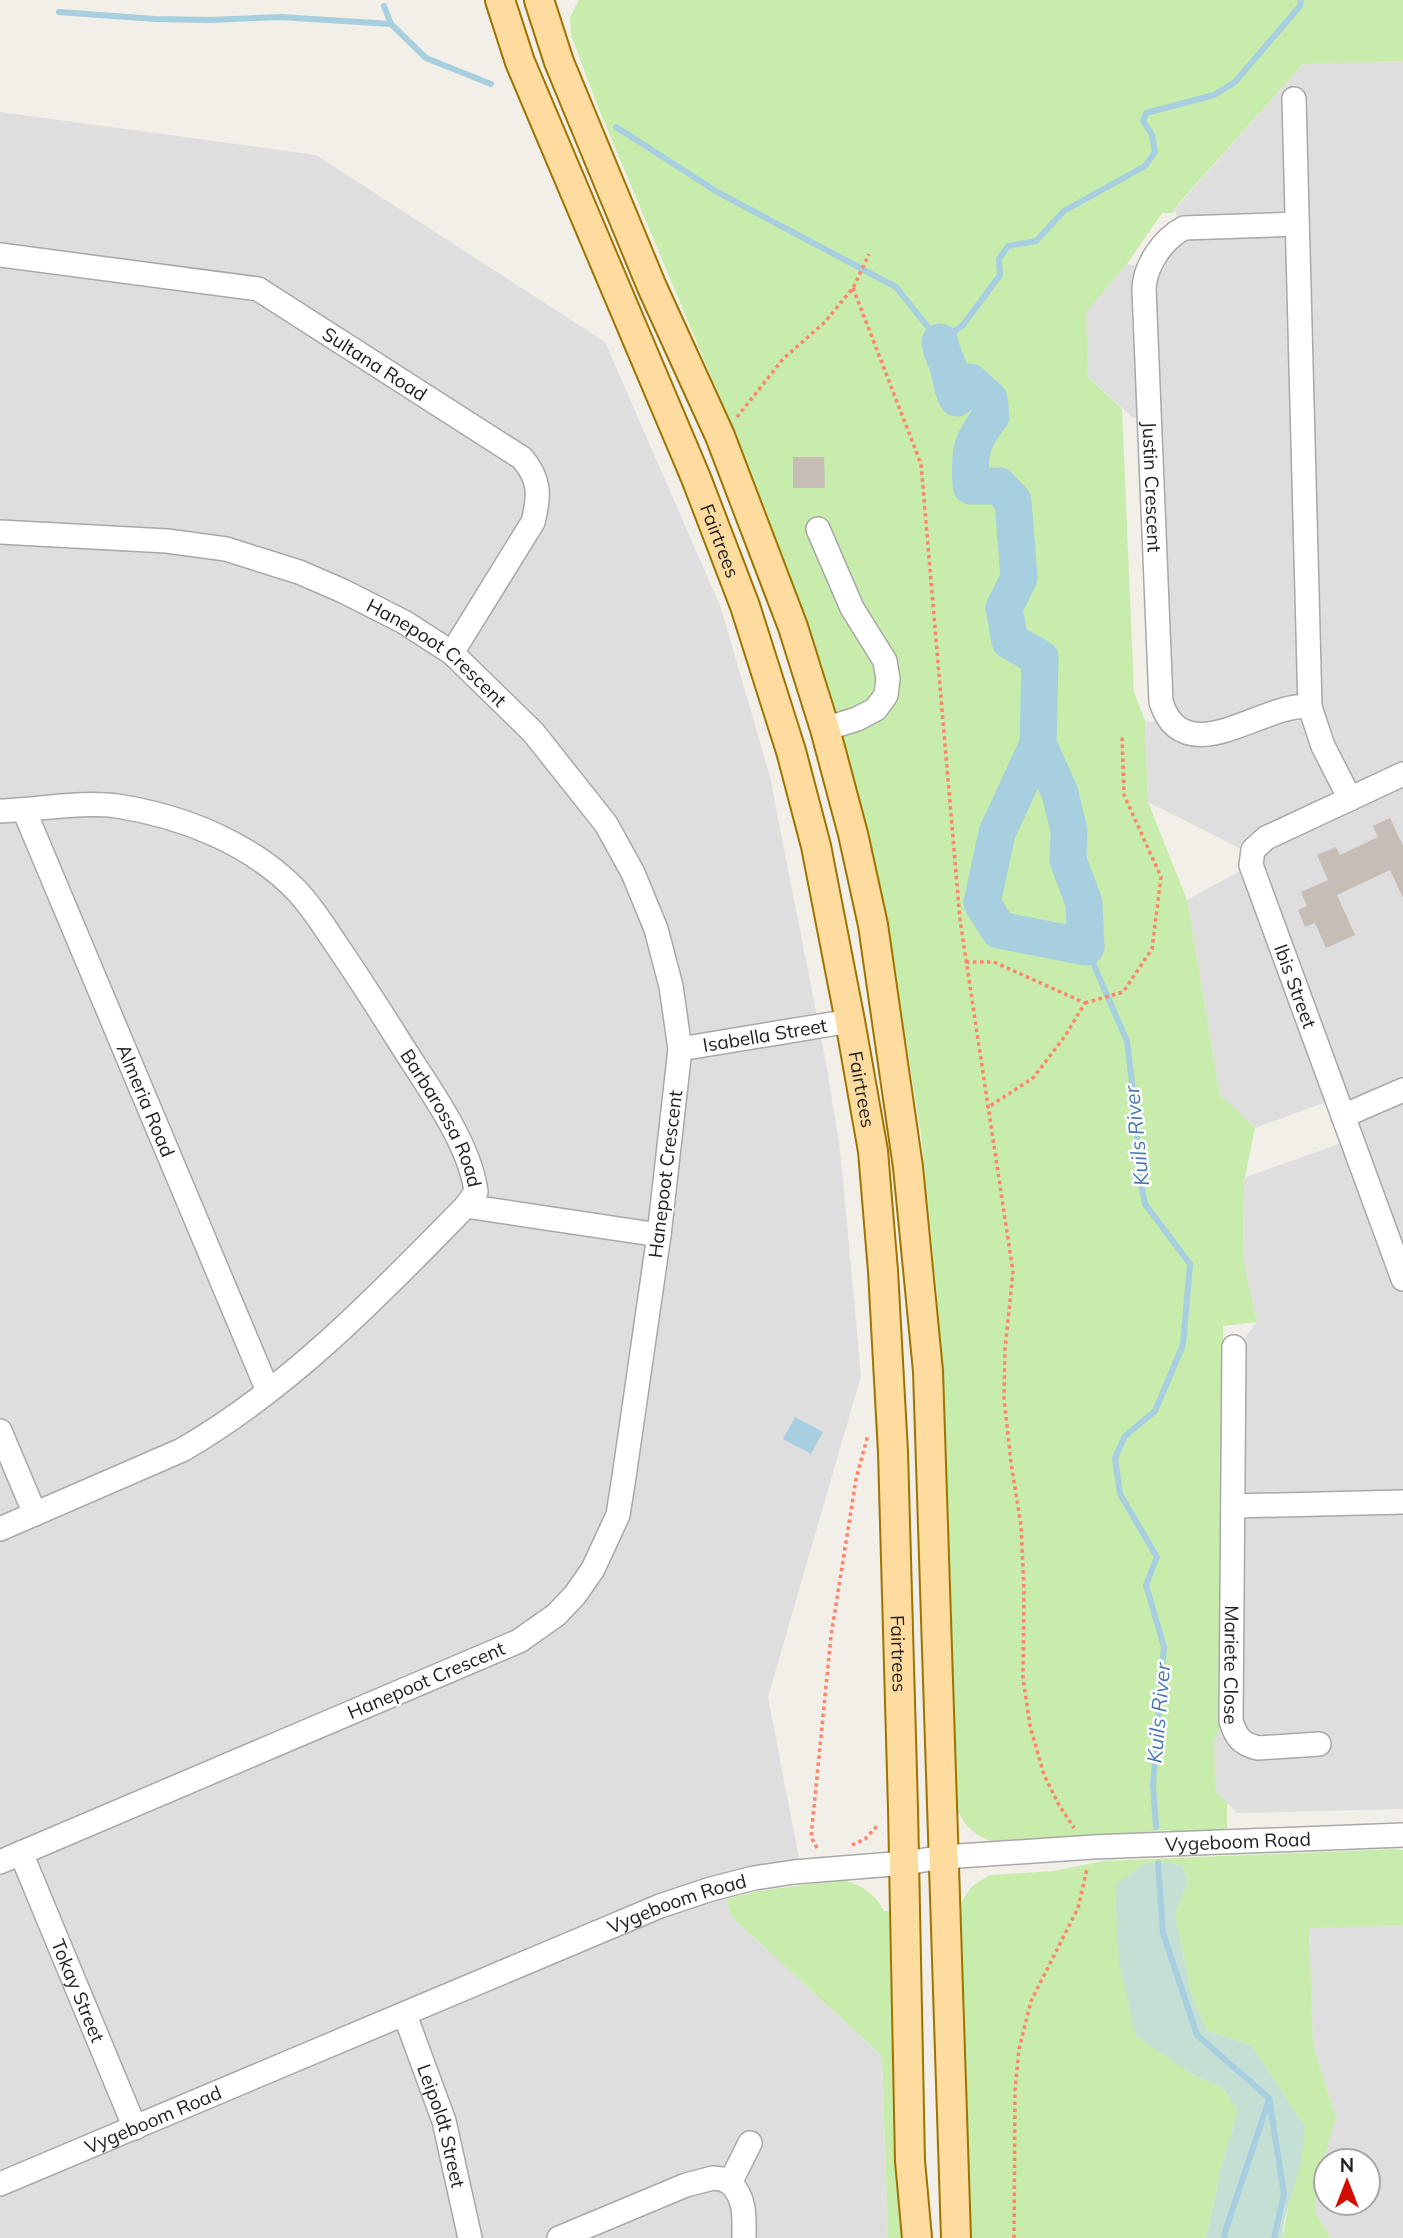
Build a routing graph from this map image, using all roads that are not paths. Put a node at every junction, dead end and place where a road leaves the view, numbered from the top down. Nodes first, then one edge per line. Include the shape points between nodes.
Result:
1 (500, 0) edge
2 (539, 0) edge
3 (1294, 99) dead end
4 (1297, 224) junction
5 (0, 255) edge
6 (818, 529) dead end
7 (0, 532) edge
8 (452, 653) junction
9 (1310, 706) junction
10 (825, 729) junction
11 (1403, 774) edge
12 (1350, 799) junction
13 (24, 810) junction
14 (0, 811) edge
15 (850, 1021) junction
16 (680, 1049) junction
17 (1403, 1090) edge
18 (1343, 1116) junction
19 (466, 1206) junction
20 (659, 1235) junction
21 (1403, 1279) edge
22 (1234, 1348) dead end
23 (268, 1391) junction
24 (0, 1431) edge
25 (1403, 1502) edge
26 (1233, 1506) junction
27 (35, 1514) junction
28 (0, 1529) edge
29 (1319, 1744) dead end
30 (1403, 1835) edge
31 (11, 1857) edge
32 (944, 1857) junction
33 (905, 1863) junction
34 (405, 2015) junction
35 (135, 2128) junction
36 (750, 2143) dead end
37 (730, 2183) junction
38 (0, 2184) edge
39 (470, 2238) edge
40 (559, 2238) edge
41 (744, 2238) edge
42 (917, 2238) edge
43 (956, 2238) edge

1 - 15 main road, Fairtrees via 520,62 691,465 745,606 816,846
2 - 10 main road, Fairtrees via 564,75 652,287 720,436 793,627
3 - 4 street
4 - 9 street
4 - 9 street, Justin Crescent via 1184,228 1147,268 1144,289 1161,702 1166,715 1180,729 1193,733 1235,729 1296,704
5 - 8 street, Sultana Road via 258,289 522,458 534,471 538,504 533,522
6 - 10 street via 852,608 885,661 888,679 886,695 876,709
7 - 8 street, Hanepoot Crescent via 167,541 226,550 343,590
8 - 16 street, Hanepoot Crescent via 533,732 606,824 656,929 671,986
9 - 12 street via 1323,746
10 - 32 main road, Fairtrees via 873,925 908,1167 928,1371
11 - 12 street, Ibis Street
12 - 18 street, Ibis Street via 1266,838 1253,850 1251,864
13 - 14 street, Barbarossa Road
13 - 19 street, Barbarossa Road via 115,806 180,821 225,839 296,890 314,910 445,1115 473,1176 476,1192
13 - 23 street, Almeria Road
15 - 16 street, Isabella Street
15 - 33 main road, Fairtrees via 873,1151 883,1272
16 - 20 street, Hanepoot Crescent
17 - 18 street
18 - 21 street, Ibis Street
19 - 20 street
19 - 23 street, Barbarossa Road via 348,1326
20 - 31 street, Hanepoot Crescent via 618,1515 593,1569 556,1615 519,1641
22 - 26 street, Mariete Close
23 - 27 street, Barbarossa Road via 182,1450
24 - 27 street
25 - 26 street
26 - 29 street, Mariete Close via 1231,1721 1236,1735 1258,1748
27 - 28 street, Barbarossa Road
30 - 32 street, Vygeboom Road
31 - 35 street, Tokay Street
32 - 33 street, Vygeboom Road
32 - 43 main road, Fairtrees
33 - 34 street, Vygeboom Road via 794,1872 711,1889 660,1906
33 - 42 main road, Fairtrees via 910,2161
34 - 35 street, Vygeboom Road
34 - 39 street, Leipoldt Street via 444,2121
35 - 38 street, Vygeboom Road
36 - 37 street
37 - 40 street via 713,2178 695,2182
37 - 41 street via 743,2204

